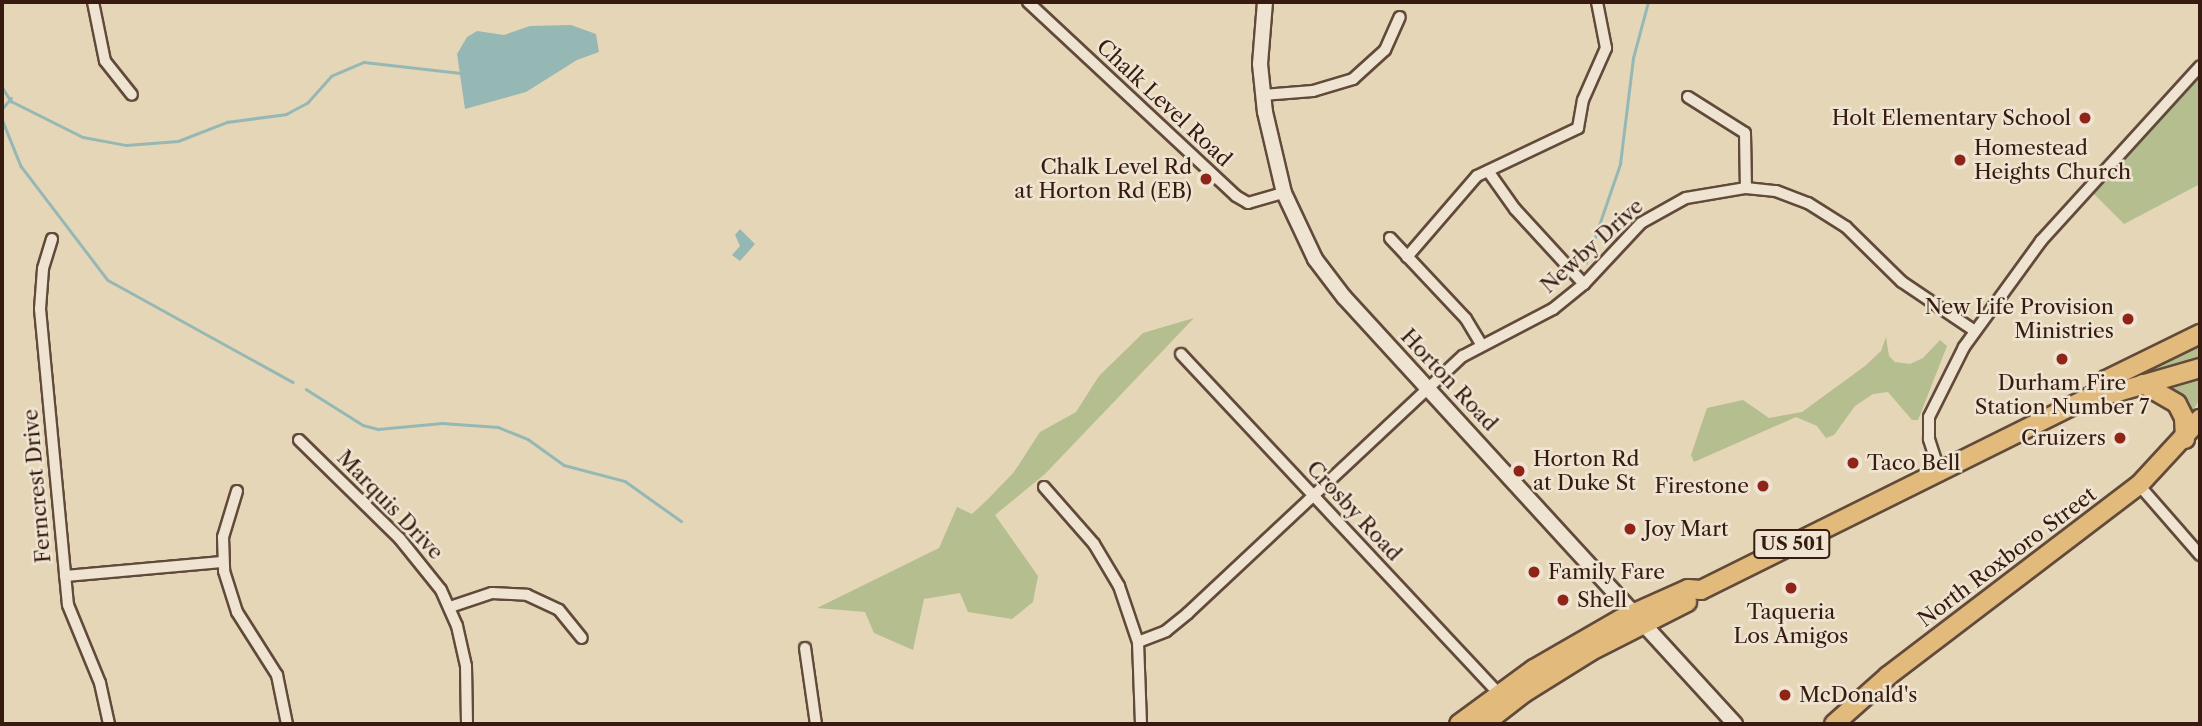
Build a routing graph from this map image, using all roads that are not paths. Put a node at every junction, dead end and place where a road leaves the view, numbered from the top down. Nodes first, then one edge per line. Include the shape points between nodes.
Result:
1 (93, 2) edge
2 (1028, 2) edge
3 (1265, 2) edge
4 (1597, 2) edge
5 (1400, 17) dead end
6 (2200, 66) edge
7 (1263, 94) junction
8 (132, 95) dead end
9 (1688, 97) dead end
10 (1488, 172) junction
11 (1746, 188) junction
12 (1284, 193) junction
13 (1390, 238) dead end
14 (52, 239) dead end
15 (1408, 257) junction
16 (1584, 284) junction
17 (1975, 331) junction
18 (2200, 334) edge
19 (1481, 344) junction
20 (1181, 355) dead end
21 (2200, 368) edge
22 (2143, 384) junction
23 (1427, 388) junction
24 (2097, 393) junction
25 (2200, 419) edge
26 (2185, 439) junction
27 (299, 440) dead end
28 (1939, 470) junction
29 (2139, 485) junction
30 (1044, 487) dead end
31 (237, 491) dead end
32 (1313, 496) junction
33 (2200, 555) edge
34 (222, 562) junction
35 (65, 576) junction
36 (450, 607) junction
37 (1640, 617) junction
38 (582, 638) dead end
39 (1138, 642) junction
40 (805, 649) dead end
41 (1499, 694) junction
42 (109, 724) edge
43 (287, 724) edge
44 (467, 724) edge
45 (816, 724) edge
46 (1141, 724) edge
47 (1460, 724) edge
48 (1484, 724) edge
49 (1735, 724) edge
50 (1834, 724) edge

1 - 8 street via 105,61
2 - 12 street, Chalk Level Road via 1236,196 1248,203
3 - 7 street, Horton Road
4 - 10 street via 1606,48 1583,100 1578,128
5 - 7 street via 1385,50 1353,79 1313,91
6 - 17 street via 2058,220
7 - 12 street, Horton Road
9 - 11 street via 1745,133
10 - 15 street via 1473,179
10 - 16 street via 1515,209
11 - 16 street, Newby Drive via 1702,193 1664,208 1630,234
11 - 17 street, Newby Drive via 1776,191 1825,212 1902,282
12 - 23 street, Horton Road via 1302,237 1328,277
13 - 15 street
14 - 35 street, Ferncrest Drive via 43,269 40,309
15 - 19 street via 1466,319
16 - 19 street, Newby Drive via 1546,313
17 - 28 street via 1948,372 1929,417 1929,439
18 - 24 main road, US 501 via 2106,380
19 - 23 street, Newby Drive
20 - 32 street, Crosby Road
21 - 22 main road, US 501
22 - 24 main road, US 501
22 - 26 main road via 2177,404 2184,418
23 - 32 street, Newby Drive
23 - 37 street, Horton Road
24 - 28 main road, US 501
25 - 26 main road, North Roxboro Street
26 - 29 main road, North Roxboro Street
27 - 36 street, Marquis Drive via 422,562
28 - 37 main road, US 501 via 1701,590 1688,589
29 - 33 street
29 - 50 main road, North Roxboro Street via 1888,676
30 - 39 street via 1101,553 1119,586
31 - 34 street via 226,521
32 - 39 street, Newby Drive via 1179,621
32 - 41 street, Crosby Road
34 - 35 street
34 - 43 street via 237,612 277,675
35 - 42 street, Ferncrest Drive via 72,624 100,683
36 - 38 street via 492,593 527,596 559,610
36 - 44 street, Marquis Drive via 466,666
37 - 41 main road, US 501 via 1534,669
37 - 48 main road, US 501
37 - 49 street, Horton Road
39 - 46 street
40 - 45 street
41 - 47 main road, US 501

